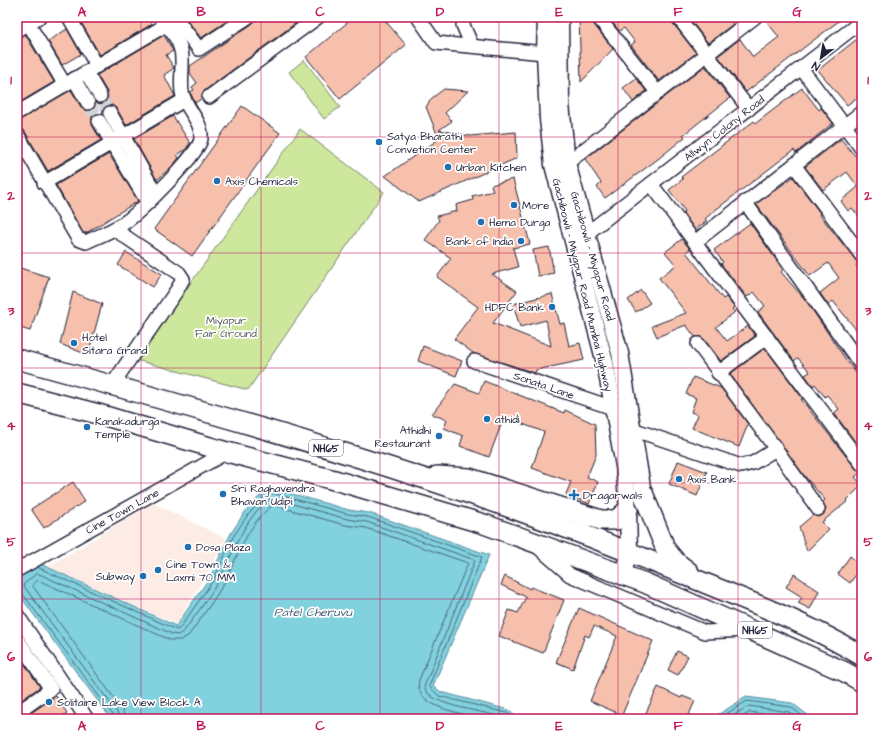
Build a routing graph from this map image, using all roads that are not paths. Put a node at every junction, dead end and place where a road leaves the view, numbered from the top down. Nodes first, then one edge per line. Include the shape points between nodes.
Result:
1 (69, 17) edge
2 (248, 17) edge
3 (318, 17) edge
4 (418, 17) edge
5 (546, 17) edge
6 (560, 17) edge
7 (598, 17) edge
8 (678, 17) edge
9 (756, 17) edge
10 (167, 20) edge
11 (32, 21) edge
12 (862, 21) edge
13 (463, 25) dead end
14 (472, 46) junction
15 (545, 53) junction
16 (707, 55) junction
17 (801, 68) junction
18 (92, 69) junction
19 (70, 82) junction
20 (657, 92) junction
21 (100, 96) tunnel mouth
22 (209, 97) dead end
23 (184, 100) junction
24 (88, 104) tunnel mouth
25 (749, 108) junction
26 (862, 112) edge
27 (17, 113) edge
28 (110, 113) tunnel mouth
29 (99, 121) tunnel mouth
30 (845, 125) junction
31 (17, 134) edge
32 (124, 136) junction
33 (112, 143) junction
34 (862, 149) edge
35 (567, 163) junction
36 (794, 165) junction
37 (44, 183) junction
38 (651, 184) junction
39 (156, 194) junction
40 (745, 202) junction
41 (148, 203) junction
42 (114, 229) junction
43 (586, 234) junction
44 (695, 242) junction
45 (862, 256) edge
46 (767, 337) junction
47 (698, 344) dead end
48 (17, 359) edge
49 (474, 361) dead end
50 (862, 366) edge
51 (718, 373) junction
52 (112, 385) junction
53 (17, 393) edge
54 (613, 408) junction
55 (632, 429) junction
56 (776, 449) junction
57 (227, 452) junction
58 (862, 464) edge
59 (416, 475) junction
60 (644, 493) joint
61 (818, 509) dead end
62 (628, 510) junction
63 (532, 542) junction
64 (629, 551) junction
65 (652, 561) junction
66 (17, 570) edge
67 (623, 574) junction
68 (703, 582) junction
69 (645, 583) junction
70 (17, 615) edge
71 (752, 629) junction
72 (17, 639) edge
73 (862, 656) edge
74 (862, 682) edge
75 (17, 713) edge
76 (83, 718) edge

1 - 18 street
2 - 10 street via 199,49
3 - 22 street
4 - 14 street via 436,43
5 - 15 main road, Gachibowli - Miyapur Road Mumbai Highway
6 - 35 main road, Gachibowli - Miyapur Road via 561,104
7 - 20 street
8 - 16 street
9 - 16 street
10 - 18 street
10 - 23 street via 182,50 181,86
11 - 19 street
12 - 17 street, Allwyn Colony Road
13 - 14 street
14 - 15 street
15 - 54 main road, Gachibowli - Miyapur Road Mumbai Highway via 553,165 605,363
16 - 20 street
16 - 25 street
17 - 25 street, Allwyn Colony Road
17 - 30 street
18 - 19 street
18 - 21 street
19 - 24 street
19 - 27 street
20 - 35 street
23 - 32 street
23 - 39 street via 200,126 201,140 195,151
25 - 38 street, Allwyn Colony Road
26 - 30 street
28 - 32 street
29 - 33 street
30 - 34 street
30 - 36 street
31 - 37 street
32 - 33 street
32 - 39 street
33 - 37 street
33 - 41 street
35 - 43 main road, Gachibowli - Miyapur Road
36 - 40 street
36 - 45 street
37 - 42 street via 81,242
38 - 43 street, Allwyn Colony Road
38 - 44 street
39 - 41 street
40 - 44 street
40 - 50 street
41 - 42 street
42 - 52 street via 183,278
43 - 55 main road, Gachibowli - Miyapur Road via 620,353
44 - 46 street
46 - 51 street
46 - 58 street
47 - 51 street
48 - 52 highway, NH65
49 - 54 street, Sonata Lane
51 - 56 street
52 - 59 highway, NH65
53 - 57 highway, NH65
54 - 62 main road, Gachibowli - Miyapur Road Mumbai Highway via 624,466
55 - 56 street via 741,466 753,463
55 - 60 main road, Gachibowli - Miyapur Road
56 - 61 street
57 - 63 highway, NH65 via 338,481 484,524
57 - 66 street, Cine Town Lane
59 - 62 highway via 469,478 601,520 616,520
59 - 64 highway, NH65
60 - 68 highway via 666,550 676,562
62 - 64 main road, Gachibowli - Miyapur Road Mumbai Highway
63 - 67 highway, NH65
63 - 71 street via 570,575 705,632
64 - 65 highway, NH65
64 - 67 main road, Gachibowli - Miyapur Road Mumbai Highway
65 - 68 highway, NH65
65 - 69 main road
67 - 69 highway, NH65
68 - 73 highway, NH65 via 817,631
69 - 71 highway, NH65
70 - 76 street
71 - 74 highway, NH65
72 - 75 street via 51,689

